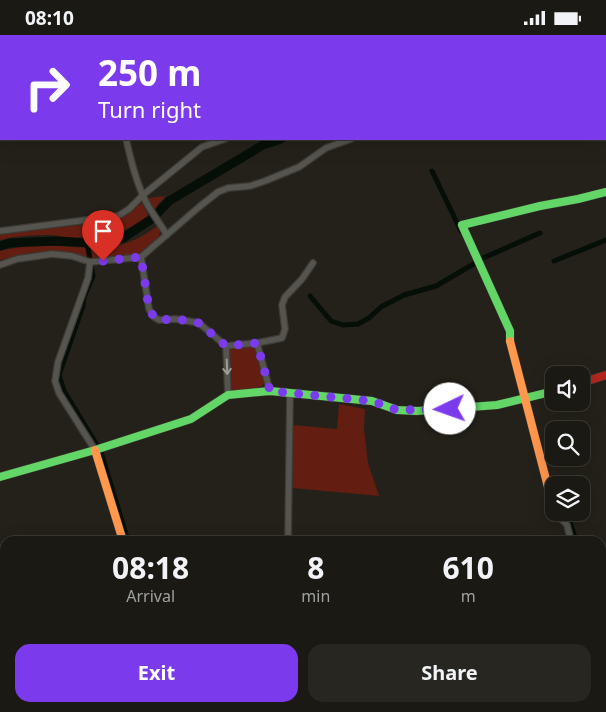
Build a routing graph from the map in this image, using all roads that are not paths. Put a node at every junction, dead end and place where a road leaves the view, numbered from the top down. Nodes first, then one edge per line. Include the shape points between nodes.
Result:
1 (126, 140) edge
2 (222, 140) edge
3 (348, 140) edge
4 (606, 192) edge
5 (143, 195) junction
6 (0, 231) edge
7 (166, 235) junction
8 (141, 257) junction
9 (90, 262) junction
10 (313, 263) dead end
11 (0, 265) edge
12 (257, 343) junction
13 (226, 346) junction
14 (606, 375) edge
15 (590, 380) edge
16 (270, 391) junction
17 (290, 393) junction
18 (545, 393) edge
19 (228, 395) junction
20 (524, 399) junction
21 (95, 450) junction
22 (545, 476) edge
23 (0, 477) edge
24 (564, 521) edge
25 (121, 536) edge
26 (288, 536) edge
27 (570, 536) edge

1 - 5 street
2 - 5 street via 202,147
3 - 7 street via 265,181 218,192
4 - 20 street via 462,225 510,331
5 - 6 street via 118,216
5 - 7 street
7 - 8 street
8 - 9 street
8 - 13 street via 149,309 154,317 199,323
9 - 11 street via 52,254
9 - 21 street via 88,278 58,361 55,381
10 - 12 street via 285,297 282,338
12 - 13 street
12 - 16 street
13 -> 19 street
14 - 15 street
16 - 17 street
16 - 19 street
17 - 20 street via 372,401 397,410 418,411 497,405
17 - 26 street
18 - 20 street
19 - 21 street via 191,419
20 - 22 street
21 - 23 street
21 - 25 street
24 - 27 street

